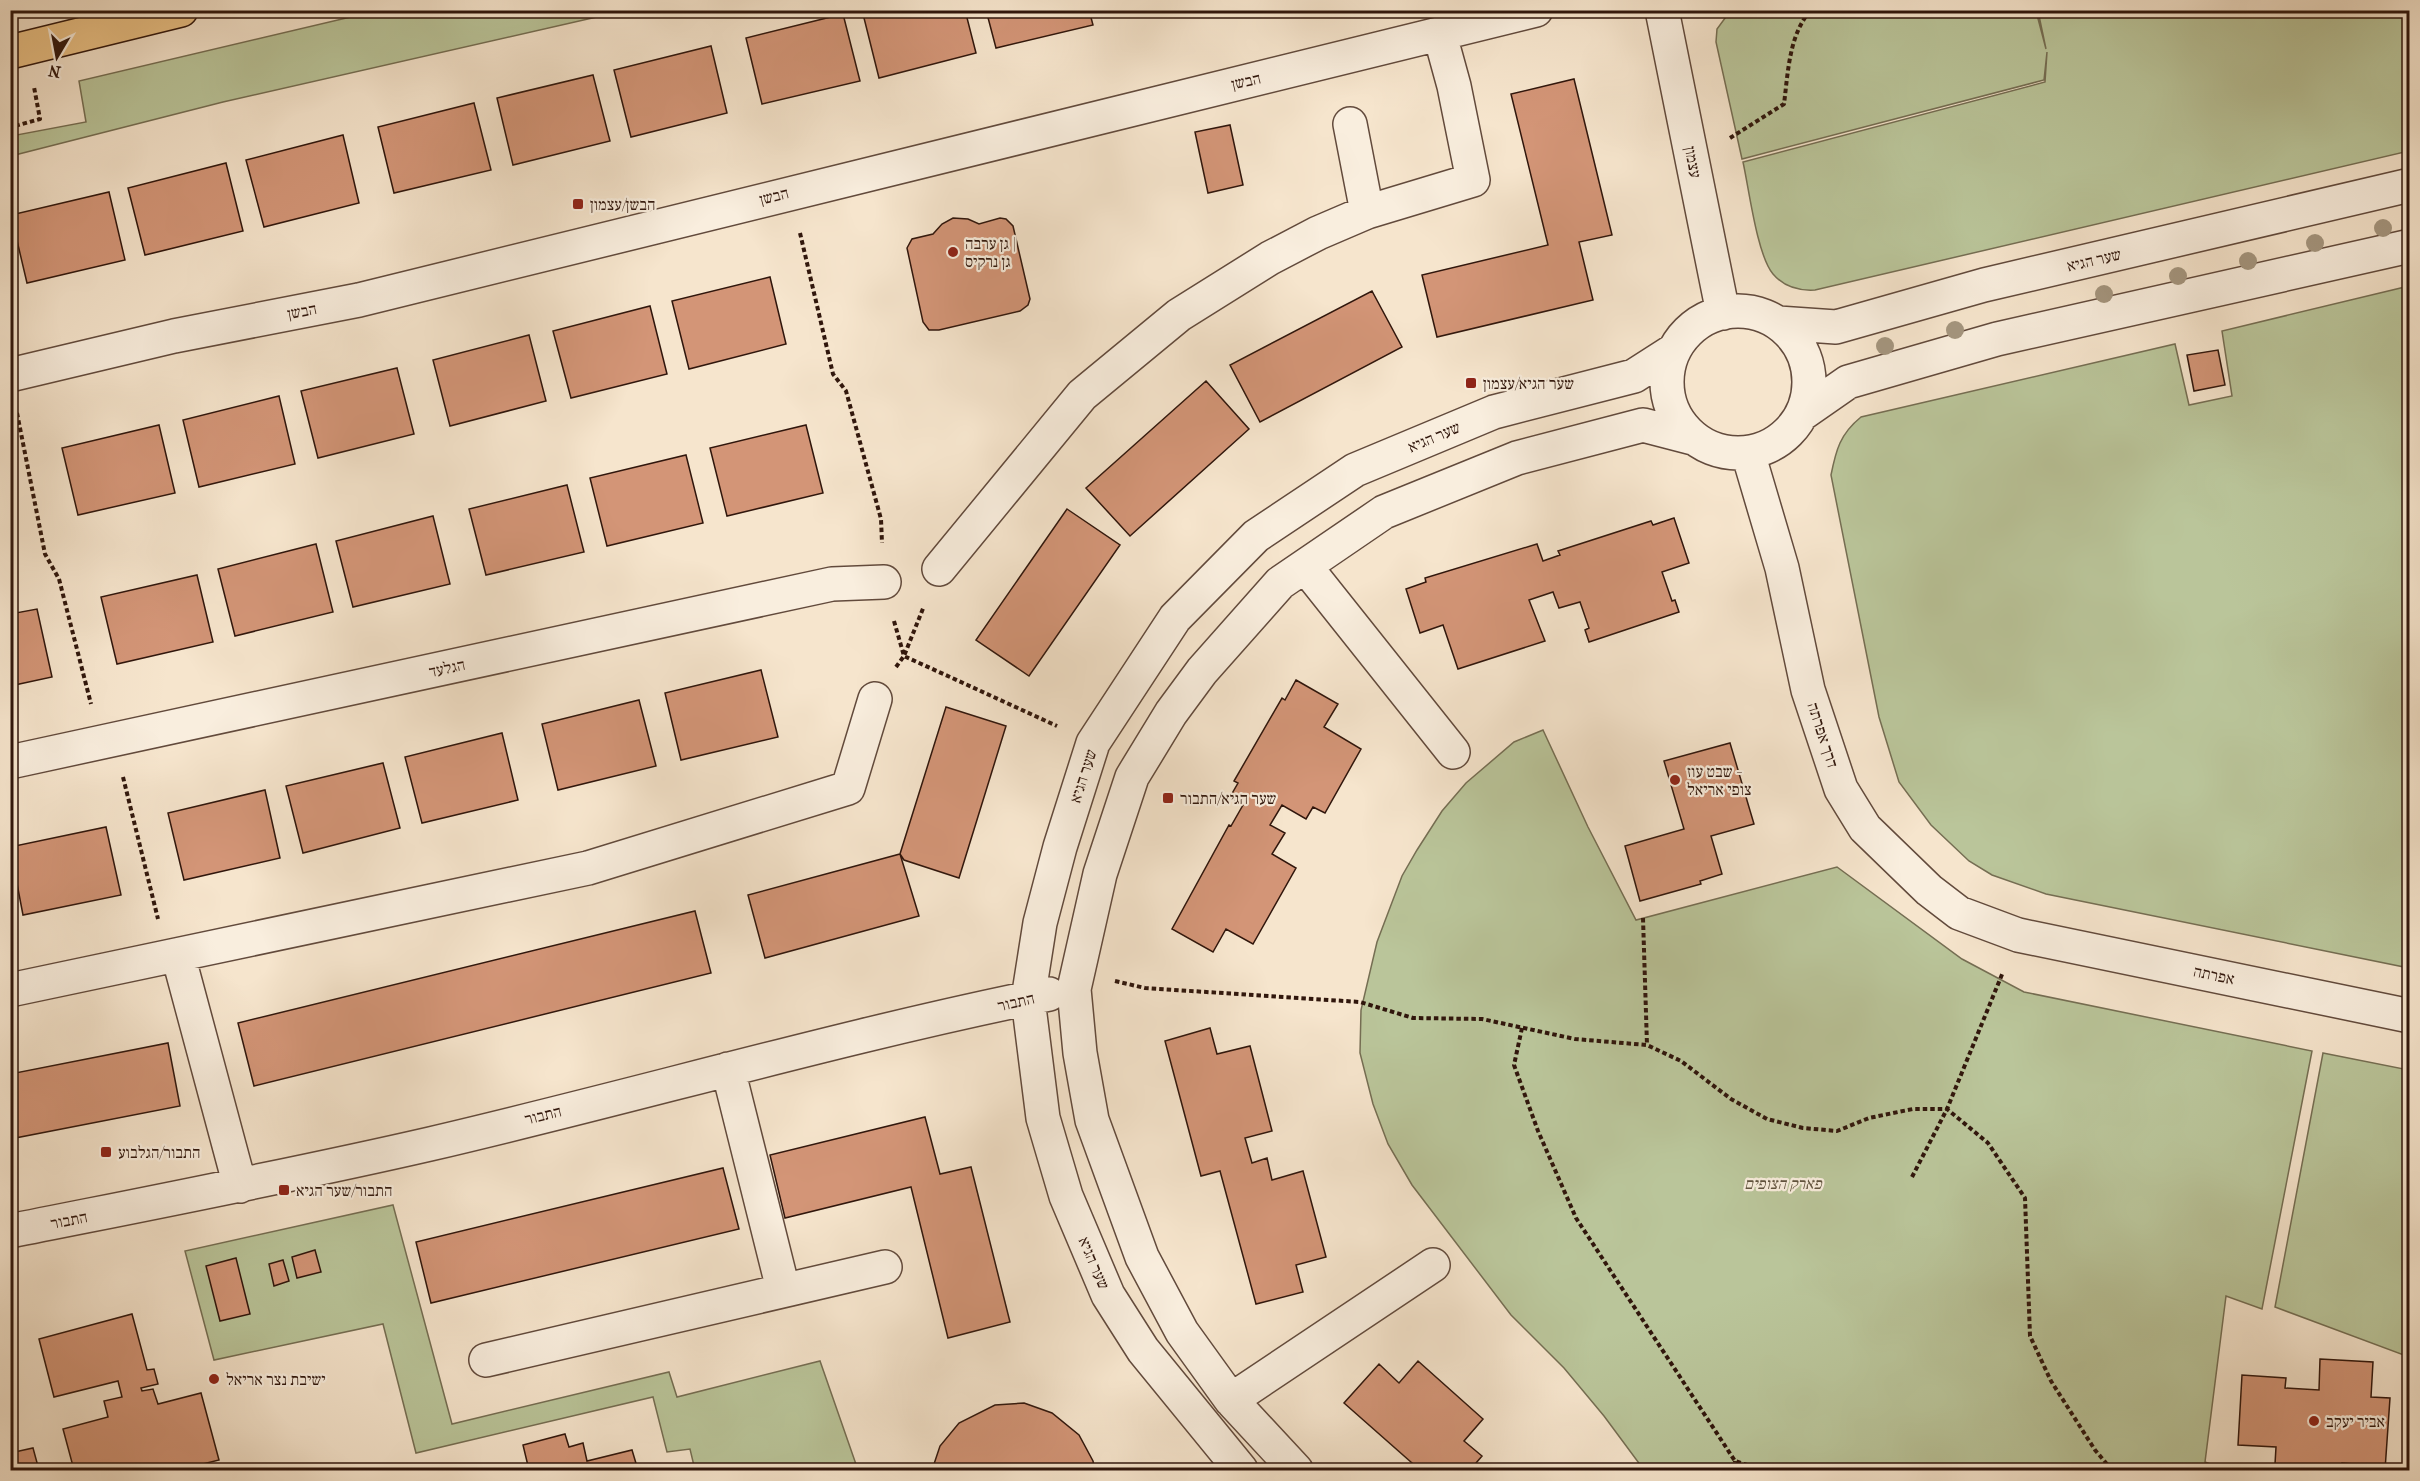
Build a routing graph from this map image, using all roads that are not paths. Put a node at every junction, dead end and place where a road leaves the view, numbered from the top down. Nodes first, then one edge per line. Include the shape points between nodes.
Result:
1 (181, 10) edge
2 (1536, 10) edge
3 (1662, 10) edge
4 (1440, 35) junction
5 (10, 52) edge
6 (1350, 124) dead end
7 (2409, 185) edge
8 (1367, 212) junction
9 (2409, 246) edge
10 (1723, 314) junction
11 (1778, 323) junction
12 (1673, 351) junction
13 (10, 375) edge
14 (1802, 414) junction
15 (1693, 438) junction
16 (1748, 453) junction
17 (1305, 566) junction
18 (939, 569) road end
19 (884, 582) road end
20 (875, 699) road end
21 (1453, 753) dead end
22 (10, 762) edge
23 (2018, 935) joint
24 (178, 955) junction
25 (1076, 981) junction
26 (10, 990) edge
27 (1028, 999) junction
28 (2409, 1016) edge
29 (728, 1069) junction
30 (240, 1186) junction
31 (10, 1231) edge
32 (1433, 1265) dead end
33 (885, 1267) dead end
34 (783, 1289) junction
35 (486, 1360) dead end
36 (1232, 1400) junction
37 (1241, 1470) edge
38 (1296, 1470) edge

1 - 5 main road
2 - 4 street, הבשן
3 - 10 street, עצמון
4 - 8 street via 1473,180
4 - 13 street, הבשן via 359,300 174,336
6 - 8 street
7 - 11 street, שער הגיא via 1984,285 1836,327
8 - 18 street via 1270,258 1179,315 1082,395
9 - 14 street via 1997,339 1848,382
10 - 11 street via 1756,313
10 - 12 street via 1708,317 1687,331
11 - 14 street via 1796,341 1807,363 1810,390
12 - 15 street via 1667,371 1667,396 1676,419
12 - 27 street, שער הגיא via 1634,376 1494,412 1355,470 1266,530 1175,618 1093,743 1040,923
14 - 16 street via 1788,434 1767,448
15 - 16 street via 1714,450
15 - 17 street via 1643,425 1517,458 1384,512
16 - 23 street, דרך אפרתה via 1782,567 1808,690 1841,789 1865,828 1929,890 1959,913
17 - 21 street
17 - 25 street via 1280,583 1202,671 1132,777 1100,874
19 - 22 street, הגלעד via 831,584
20 - 24 street via 848,788 588,868
23 - 28 street, אפרתה
24 - 26 street
24 - 30 street
25 - 27 street, התבור
25 - 36 street via 1080,1053 1092,1120 1142,1257 1182,1332
27 - 29 street, התבור
27 - 37 street, שער הגיא via 1043,1118 1066,1196 1108,1294 1143,1350
29 - 30 street, התבור via 430,1144
29 - 34 street
30 - 31 street, התבור
32 - 36 street
33 - 34 street
34 - 35 street
36 - 38 street

